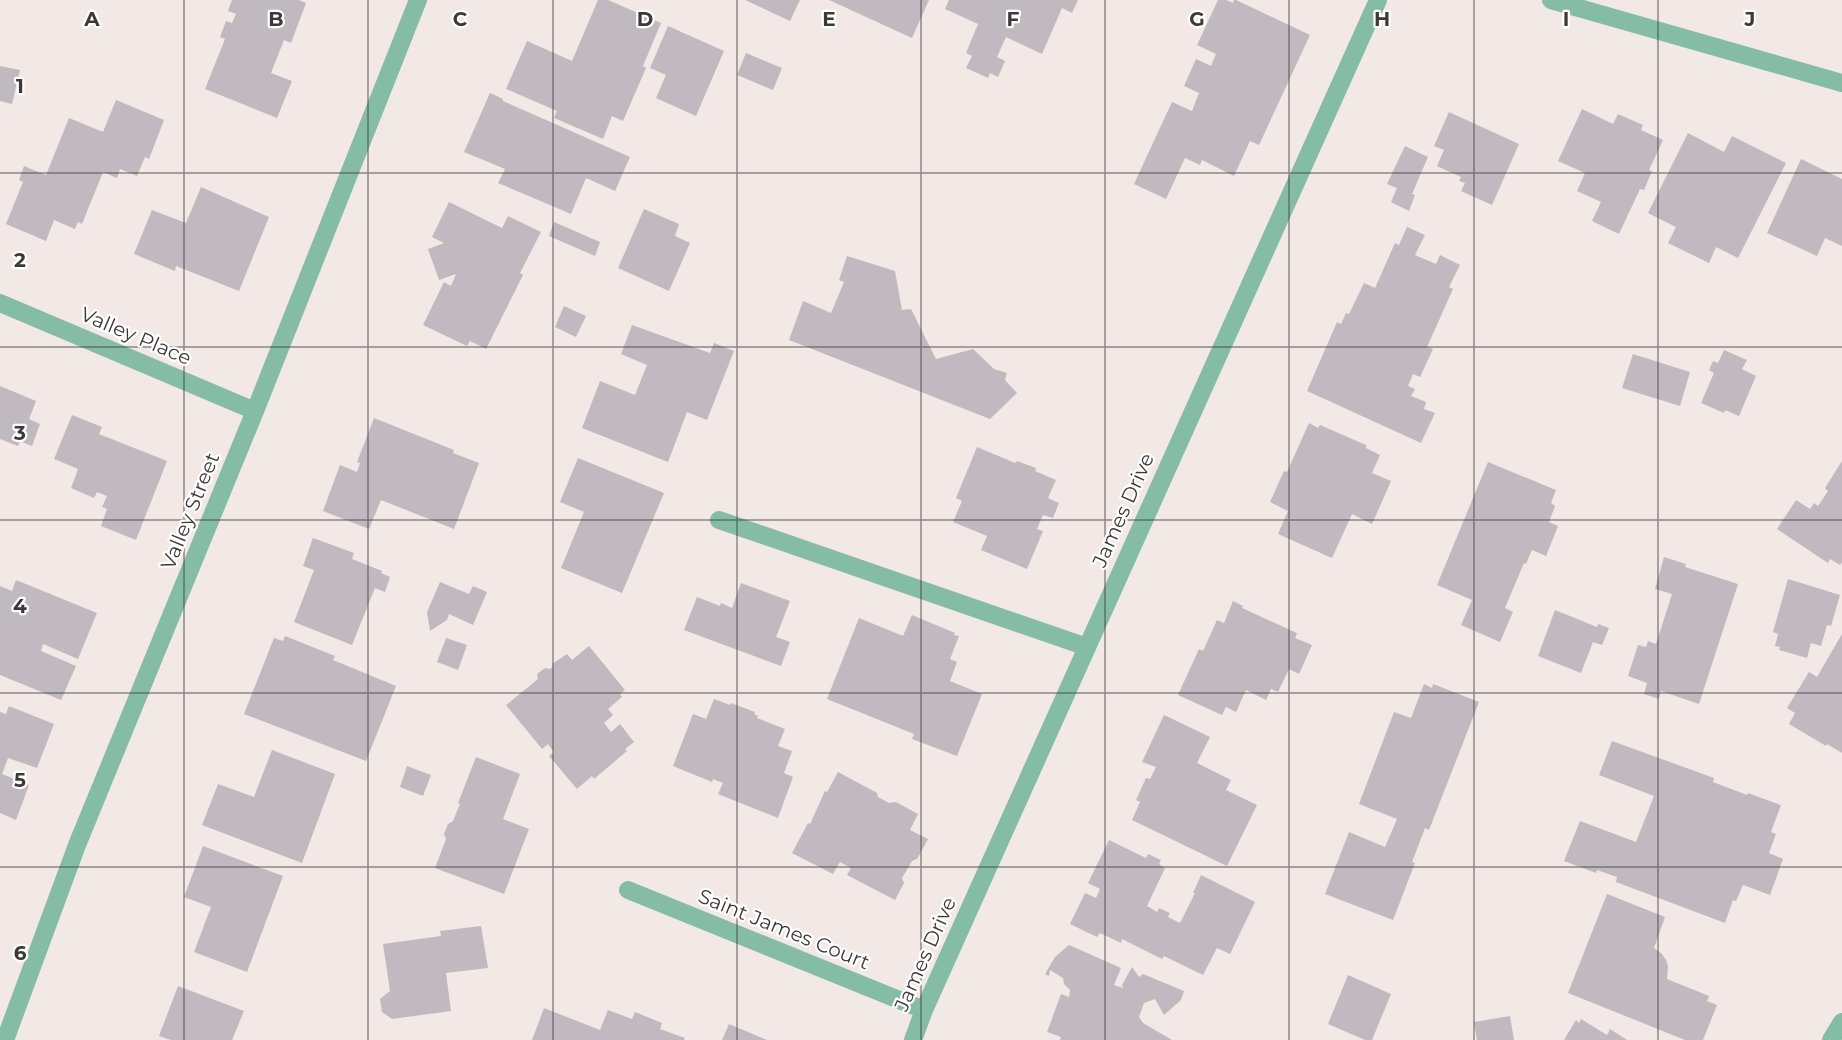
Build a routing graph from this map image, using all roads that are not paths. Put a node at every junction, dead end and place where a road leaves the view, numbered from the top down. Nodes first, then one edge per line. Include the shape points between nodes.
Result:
1 (418, 0) edge
2 (1378, 0) edge
3 (1551, 0) edge
4 (1842, 83) edge
5 (0, 303) edge
6 (255, 411) junction
7 (719, 520) dead end
8 (1087, 647) junction
9 (628, 890) dead end
10 (924, 1010) junction
11 (1842, 1022) edge
12 (5, 1040) edge
13 (912, 1040) edge
14 (1831, 1040) edge

1 - 6 street, Valley Street
2 - 8 street, James Drive
3 - 4 street
5 - 6 street, Valley Place
6 - 12 street, Valley Street via 77,845
7 - 8 street
8 - 10 street, James Drive
9 - 10 street, Saint James Court
10 - 13 street, James Drive
11 - 14 street

